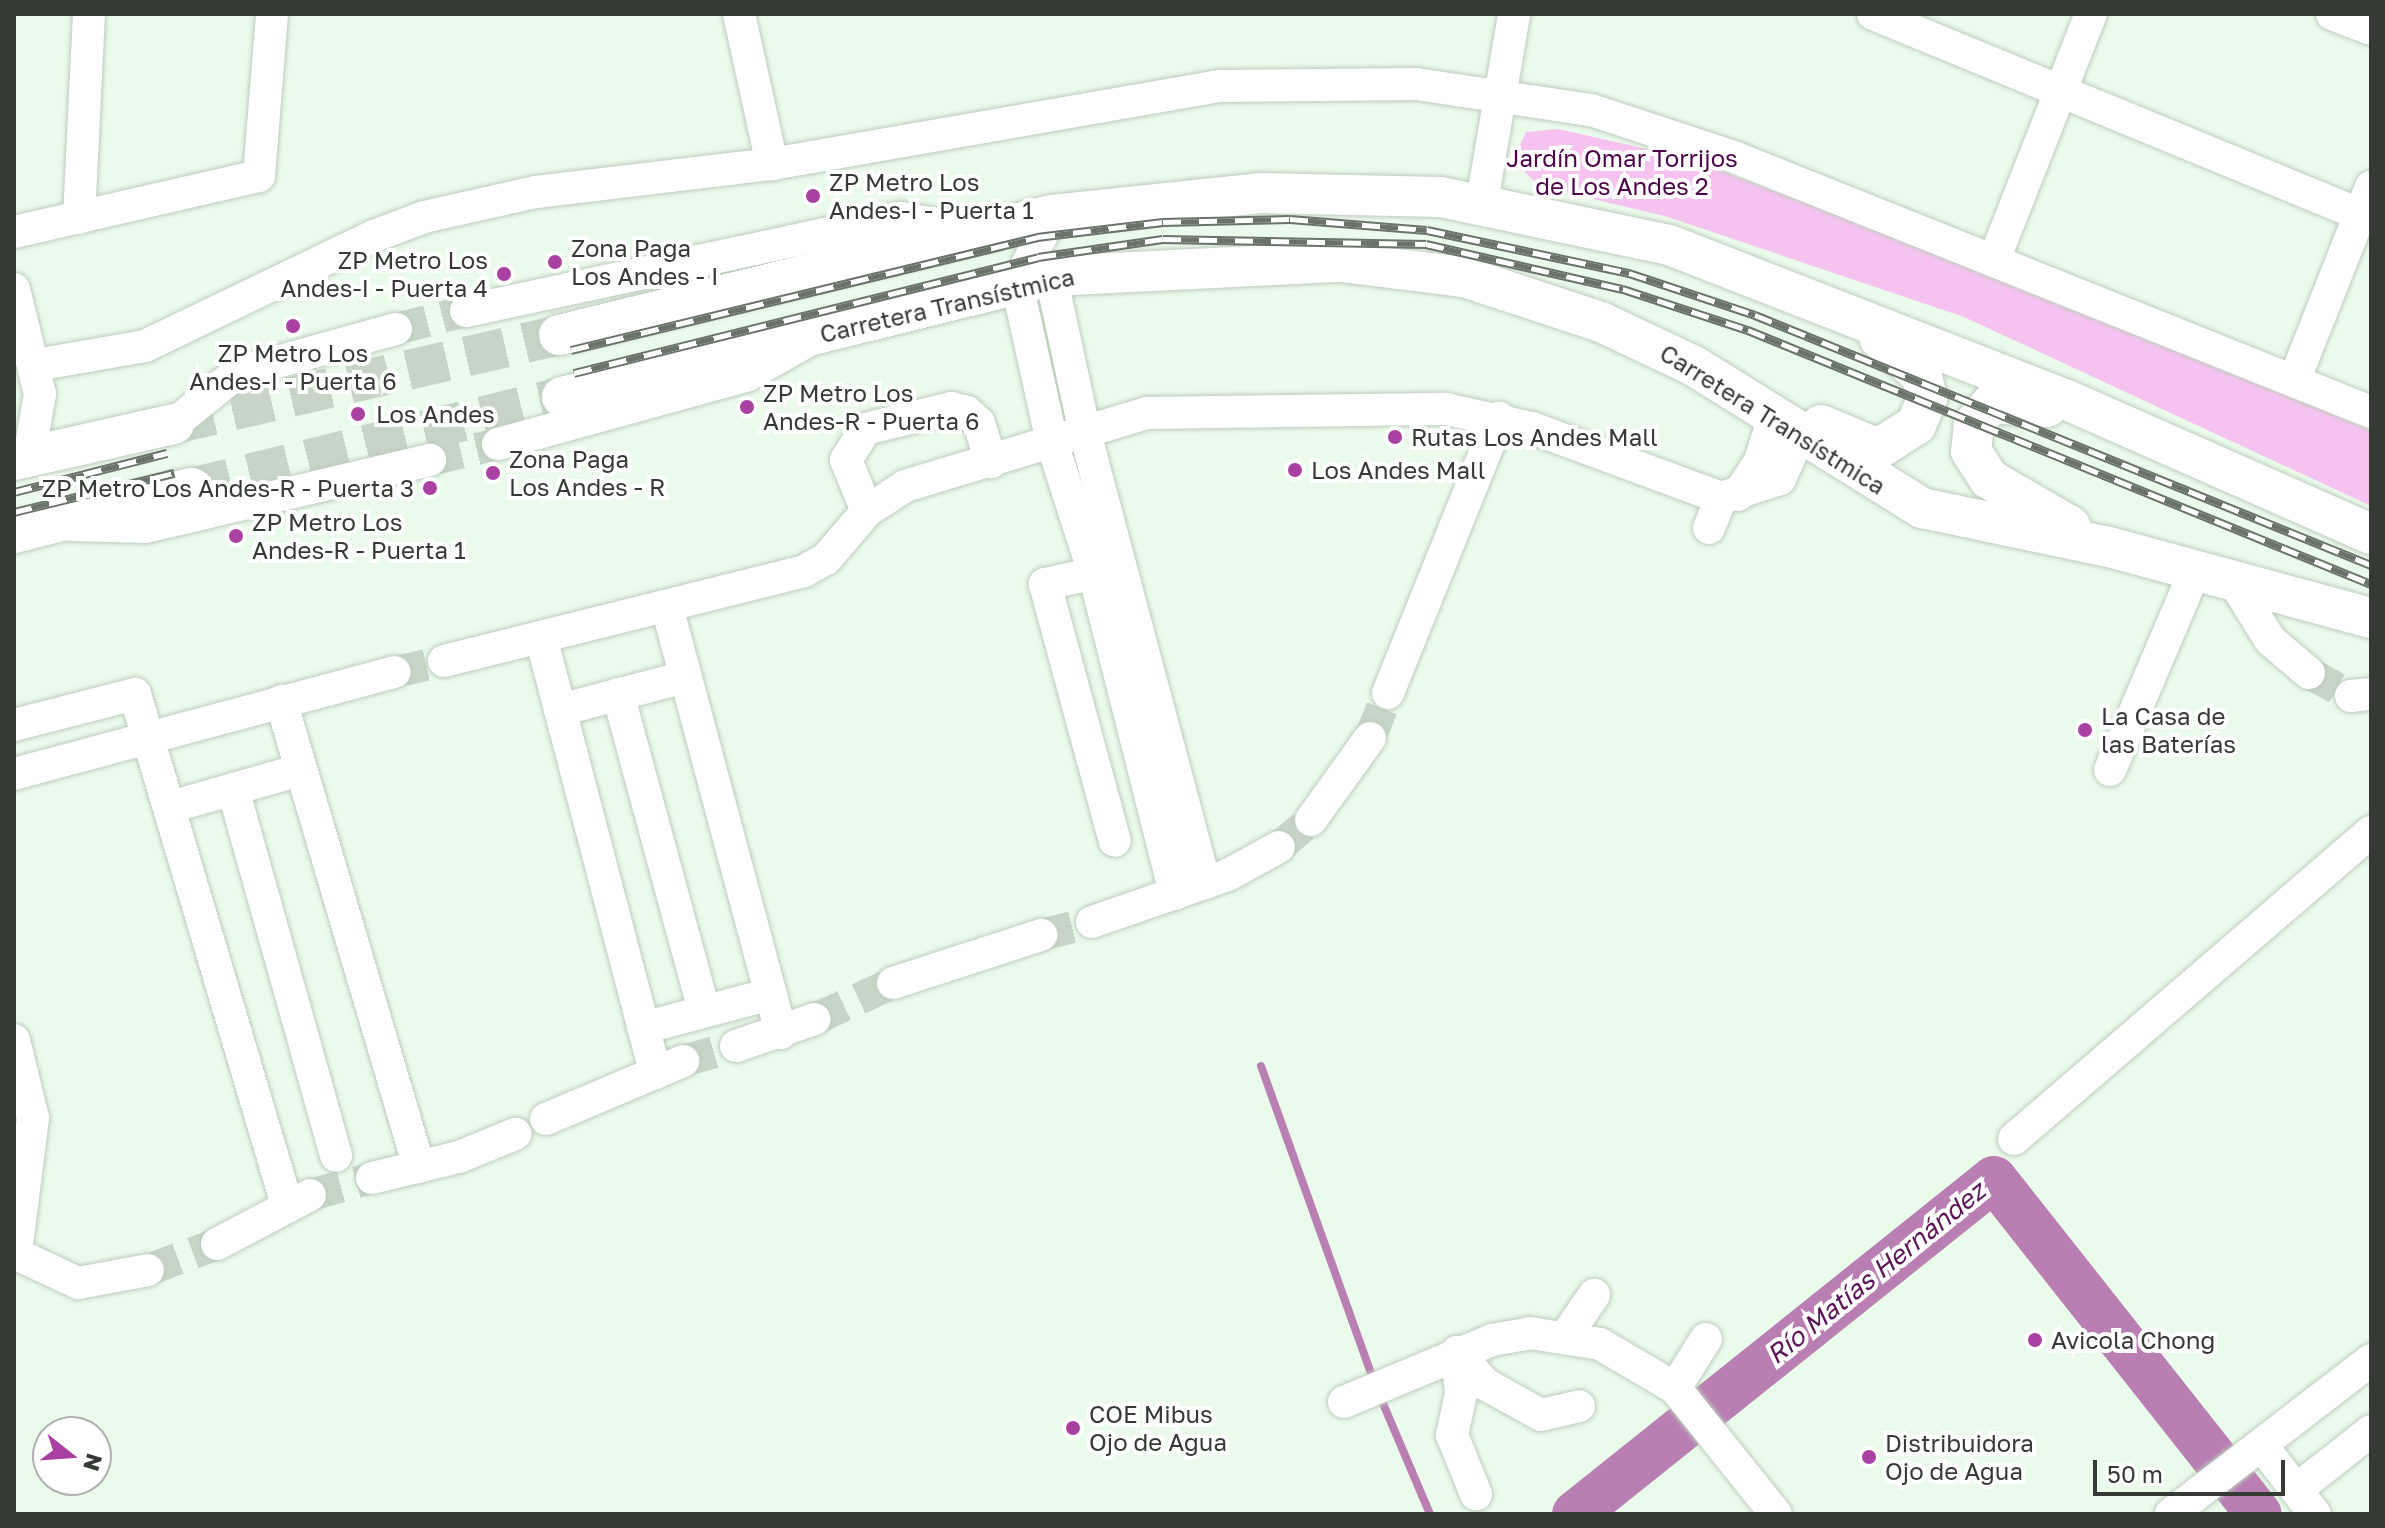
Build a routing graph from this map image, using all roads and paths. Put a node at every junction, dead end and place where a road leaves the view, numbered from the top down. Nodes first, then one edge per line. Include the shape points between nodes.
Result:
1 (89, 14) edge
2 (272, 14) edge
3 (739, 14) edge
4 (1514, 14) edge
5 (1873, 14) edge
6 (2091, 14) edge
7 (2332, 14) edge
8 (2371, 29) edge
9 (2060, 91) junction
10 (1505, 92) junction
11 (772, 164) junction
12 (1482, 202) junction
13 (2367, 207) edge
14 (1052, 215) junction
15 (79, 218) junction
16 (14, 232) edge
17 (980, 232) junction
18 (1669, 245) junction
19 (1994, 260) junction
20 (1034, 280) junction
21 (14, 289) edge
22 (1528, 296) junction
23 (466, 311) tunnel mouth
24 (396, 329) tunnel mouth
25 (817, 334) junction
26 (559, 335) tunnel mouth
27 (36, 365) junction
28 (2294, 381) junction
29 (562, 397) tunnel mouth
30 (2371, 412) edge
31 (1499, 418) junction
32 (174, 424) joint
33 (1787, 426) junction
34 (1084, 429) junction
35 (498, 444) tunnel mouth
36 (1053, 446) junction
37 (22, 458) edge
38 (430, 460) tunnel mouth
39 (991, 462) junction
40 (2247, 479) junction
41 (191, 488) tunnel mouth
42 (867, 511) junction
43 (52, 523) junction
44 (14, 533) edge
45 (2371, 534) edge
46 (2109, 547) junction
47 (1125, 566) junction
48 (2213, 572) junction
49 (1094, 573) junction
50 (667, 607) junction
51 (2371, 618) edge
52 (541, 637) junction
53 (444, 661) tunnel mouth
54 (395, 672) tunnel mouth
55 (2309, 673) tunnel mouth
56 (685, 677) junction
57 (1388, 693) tunnel mouth
58 (618, 694) junction
59 (281, 701) junction
60 (560, 710) junction
61 (14, 725) edge
62 (1370, 738) tunnel mouth
63 (153, 740) junction
64 (300, 770) junction
65 (2110, 770) dead end
66 (14, 774) edge
67 (233, 789) junction
68 (174, 806) junction
69 (1311, 820) tunnel mouth
70 (2371, 832) edge
71 (1115, 841) dead end
72 (1279, 847) tunnel mouth
73 (1190, 888) junction
74 (1092, 922) tunnel mouth
75 (1041, 935) tunnel mouth
76 (893, 983) tunnel mouth
77 (771, 994) junction
78 (704, 1011) junction
79 (815, 1019) tunnel mouth
80 (643, 1028) junction
81 (781, 1033) junction
82 (736, 1046) tunnel mouth
83 (16, 1055) edge
84 (546, 1119) dead end
85 (515, 1134) dead end
86 (2014, 1139) dead end
87 (336, 1156) dead end
88 (419, 1167) junction
89 (372, 1178) tunnel mouth
90 (18, 1198) edge
91 (217, 1244) tunnel mouth
92 (15, 1253) edge
93 (148, 1270) tunnel mouth
94 (1566, 1336) junction
95 (1706, 1339) dead end
96 (1600, 1344) junction
97 (1457, 1352) junction
98 (2371, 1360) edge
99 (1681, 1396) junction
100 (1348, 1400) dead end
101 (1579, 1406) dead end
102 (2371, 1431) edge
103 (2253, 1453) junction
104 (1476, 1494) dead end
105 (2305, 1502) edge
106 (1767, 1511) edge
107 (2171, 1514) edge

1 - 15 street
2 - 15 street via 259,176
3 - 11 street
4 - 10 street
5 - 9 street
6 - 9 street
7 - 8 street
9 - 13 street
9 - 19 street
10 - 11 street via 1416,84 1219,86
10 - 12 street
10 - 19 street via 1591,110 1734,157
11 - 27 street via 584,185 424,217 145,346
12 - 14 main road via 1260,193
12 - 18 main road
13 - 28 street
14 - 17 main road
14 - 20 street
15 - 16 street
17 - 23 street via 901,218
17 - 26 main road
18 - 22 main road via 1905,354 1925,388 1916,425 1894,445 1855,445 1687,340
18 - 40 main road via 2067,400
19 - 28 street
20 - 22 main road, Carretera Transístmica via 1341,262 1464,277
20 - 25 main road, Carretera Transístmica
20 - 34 street
20 - 36 street
21 - 27 street
22 - 33 main road, Carretera Transístmica via 1648,342
24 - 32 street via 237,373
25 - 29 main road, Carretera Transístmica
25 - 35 street via 748,375
27 - 37 street via 41,411
28 - 30 street
31 - 33 street via 1713,507
31 - 34 street via 1446,409 1196,407
31 - 57 street
32 - 37 main road
33 - 46 main road, Carretera Transístmica via 1922,508
34 - 36 street
34 - 47 street
36 - 39 street
36 - 49 street
38 - 43 street via 146,527
39 - 42 street via 905,486
39 - 42 street via 979,423 967,412 951,408 865,429 846,460
40 - 45 main road
40 - 46 main road via 2035,403 2001,400 1984,409 1971,434 1979,469
41 - 43 main road
42 - 50 street via 843,544 804,571
43 - 44 main road
46 - 48 main road, Carretera Transístmica
47 - 49 street
47 - 73 street
48 - 51 main road, Carretera Transístmica
48 - 55 street via 2270,640
48 - 65 street
49 - 71 street via 1045,584
49 - 73 street
50 - 52 street
50 - 56 street
52 - 53 street
52 - 60 street
54 - 59 street
56 - 58 street
56 - 77 street
58 - 60 street
58 - 78 street
59 - 63 street
59 - 64 street
60 - 80 street
61 - 63 street via 135,694
62 - 69 street
63 - 66 street
63 - 68 street
64 - 67 street
64 - 88 street
67 - 68 street
67 - 87 street
68 - 91 street via 298,1200
70 - 86 street
72 - 73 street
73 - 74 street
75 - 76 street
77 - 78 street
77 - 81 street
78 - 80 street
79 - 81 street
80 - 84 street via 669,1067
81 - 82 street
83 - 90 street via 33,1118
85 - 88 street
88 - 89 street
90 - 92 street
92 - 93 street via 78,1283
94 - 96 street
94 - 96 street via 1592,1300
94 - 97 street via 1530,1333
95 - 99 street
96 - 99 street
97 - 100 street
97 - 101 street via 1485,1384 1541,1415
97 - 104 street via 1461,1394 1452,1435
98 - 103 street
99 - 106 street
102 - 105 street
103 - 105 street
103 - 107 street

